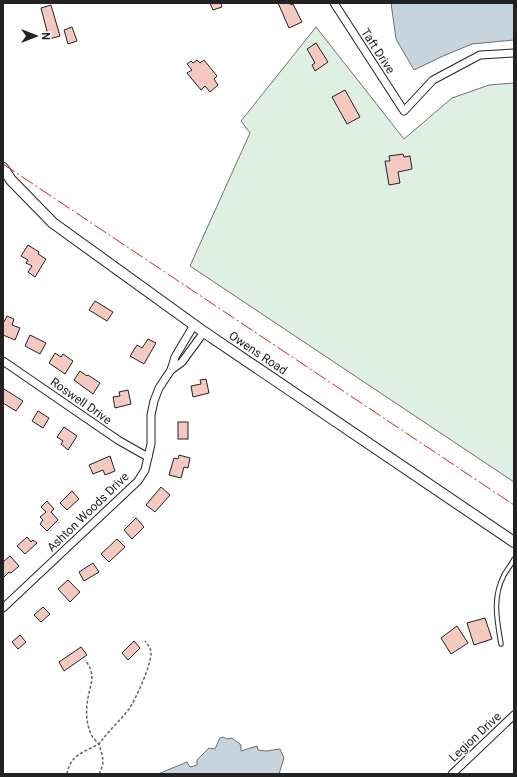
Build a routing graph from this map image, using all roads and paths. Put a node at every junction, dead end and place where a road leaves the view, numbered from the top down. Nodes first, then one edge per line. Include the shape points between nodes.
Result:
1 (334, 3) edge
2 (514, 53) edge
3 (3, 168) edge
4 (194, 325) junction
5 (204, 332) junction
6 (3, 361) edge
7 (171, 370) junction
8 (148, 457) junction
9 (514, 542) edge
10 (514, 560) edge
11 (3, 608) edge
12 (145, 641) dead end
13 (500, 644) dead end
14 (85, 660) dead end
15 (514, 715) edge
16 (99, 744) junction
17 (67, 774) edge
18 (99, 774) edge
19 (452, 774) edge

1 - 2 street, Taft Drive via 404,112 433,80 480,55
3 - 4 street, Owens Road via 11,180 54,223
4 - 5 street, Owens Road
4 - 7 street, Ashton Woods Drive via 175,357
5 - 7 street, Ashton Woods Drive via 182,362
5 - 9 street, Owens Road
6 - 8 street, Roswell Drive via 118,440
7 - 8 street, Ashton Woods Drive via 154,401
8 - 11 street, Ashton Woods Drive via 145,470 138,480
10 - 13 lane via 496,597
12 - 16 path via 150,646 151,660 143,680 130,707
14 - 16 path via 92,672 87,718 91,734
15 - 19 street, Legion Drive
16 - 17 path via 76,756 70,763
16 - 18 path via 103,762

